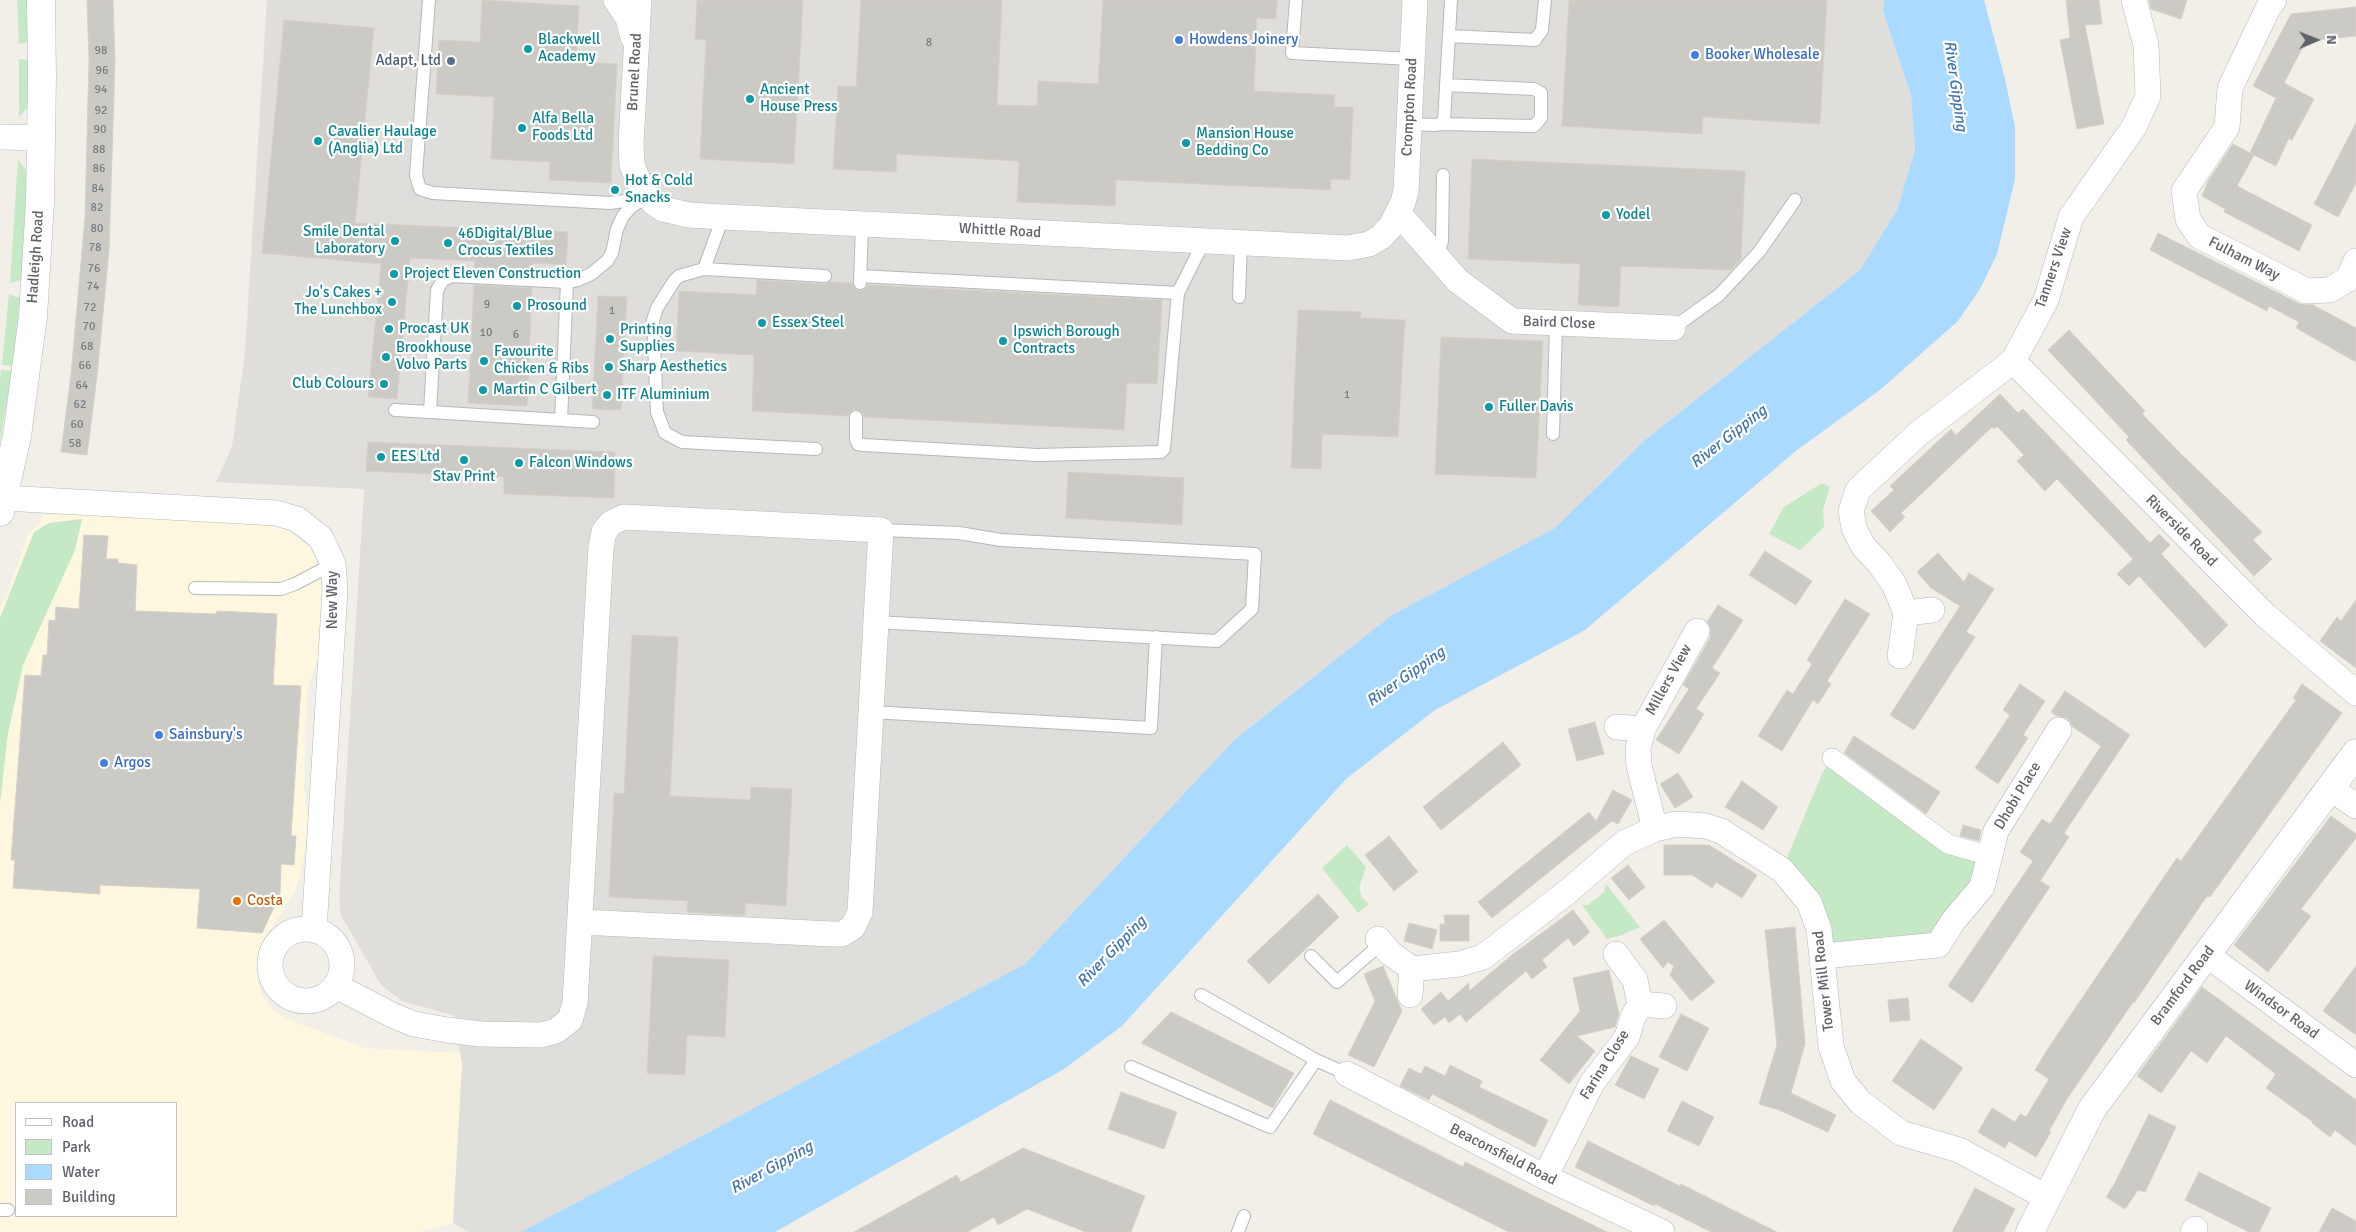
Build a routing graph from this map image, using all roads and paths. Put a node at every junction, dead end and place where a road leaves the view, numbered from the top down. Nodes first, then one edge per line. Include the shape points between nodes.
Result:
1 (41, 0) edge
2 (429, 0) edge
3 (616, 0) edge
4 (639, 0) edge
5 (1296, 0) edge
6 (1416, 0) edge
7 (1451, 0) edge
8 (1545, 0) edge
9 (2134, 0) edge
10 (2274, 0) edge
11 (1449, 36) junction
12 (636, 57) junction
13 (1413, 59) junction
14 (1446, 86) junction
15 (1409, 124) junction
16 (1441, 124) junction
17 (0, 137) edge
18 (41, 138) junction
19 (631, 144) joint
20 (1443, 175) dead end
21 (647, 196) junction
22 (1795, 200) dead end
23 (1399, 214) junction
24 (723, 217) junction
25 (862, 224) junction
26 (1204, 241) junction
27 (1241, 242) junction
28 (1437, 258) junction
29 (2356, 261) edge
30 (704, 269) junction
31 (825, 276) dead end
32 (567, 282) junction
33 (1178, 293) junction
34 (1239, 297) dead end
35 (1556, 323) junction
36 (1673, 328) joint
37 (2013, 361) junction
38 (395, 410) dead end
39 (430, 412) junction
40 (856, 417) dead end
41 (561, 420) junction
42 (593, 422) dead end
43 (1553, 434) dead end
44 (816, 449) dead end
45 (2, 505) edge
46 (881, 530) junction
47 (333, 564) junction
48 (195, 588) dead end
49 (1932, 610) dead end
50 (1906, 613) junction
51 (876, 622) junction
52 (1696, 631) dead end
53 (1156, 637) junction
54 (1900, 656) dead end
55 (2356, 693) edge
56 (871, 712) junction
57 (1617, 727) dead end
58 (1643, 730) junction
59 (2059, 730) dead end
60 (2356, 753) edge
61 (1832, 758) dead end
62 (2330, 788) junction
63 (2356, 806) edge
64 (1655, 829) junction
65 (1990, 856) junction
66 (580, 922) junction
67 (314, 930) junction
68 (1380, 941) joint
69 (1616, 954) dead end
70 (2207, 955) junction
71 (1311, 956) dead end
72 (1823, 956) junction
73 (1412, 969) junction
74 (336, 986) junction
75 (1201, 995) dead end
76 (1410, 995) dead end
77 (1640, 1004) junction
78 (1664, 1006) dead end
79 (1316, 1060) junction
80 (2356, 1065) edge
81 (1131, 1067) dead end
82 (1347, 1074) joint
83 (1545, 1177) junction
84 (2046, 1197) junction
85 (1244, 1216) dead end
86 (1615, 1222) edge
87 (1238, 1232) edge
88 (1662, 1232) edge
89 (2030, 1232) edge

1 - 18 main road, Hadleigh Road
2 - 21 lane via 416,175 420,188 433,193 610,203 631,202
3 - 12 street via 628,18
4 - 12 street, Brunel Road
5 - 13 lane via 1292,53
6 - 13 street, Crompton Road
7 - 11 lane
8 - 11 lane via 1542,30 1536,40
9 - 37 street, Tanners View via 2146,46 2148,96 2134,127 2071,217 2046,300
10 - 29 street, Fulham Way via 2230,88 2226,127 2184,191 2188,219 2199,236 2307,291 2330,290 2348,279
11 - 14 lane
12 - 19 street, Brunel Road
13 - 15 street, Crompton Road
14 - 16 lane via 1444,121
14 - 16 lane via 1534,90 1541,93 1541,118 1534,126
15 - 16 lane
15 - 23 street, Crompton Road via 1406,191
17 - 18 street
18 - 45 main road, Hadleigh Road via 31,334 17,436
19 - 21 street, Whittle Road via 636,179
20 - 28 lane via 1442,241
21 - 24 street, Whittle Road via 672,212
21 - 32 lane via 623,216 607,261 591,274
22 - 36 lane via 1759,252 1719,295
23 - 27 street, Whittle Road via 1381,237 1358,247
23 - 28 street, Baird Close
24 - 25 street, Whittle Road
24 - 30 lane
25 - 26 street, Whittle Road
25 - 33 lane via 860,280
26 - 27 street, Whittle Road
26 - 33 lane
27 - 34 lane
28 - 35 street, Baird Close via 1458,281 1512,321
30 - 31 lane
30 - 44 lane via 679,276 652,320 657,412 664,432 682,442
32 - 39 lane via 452,276 443,280 437,290
32 - 41 lane
33 - 40 lane via 1164,449 1161,452 1036,455 864,445 856,440
35 - 36 street, Baird Close
35 - 43 lane
37 - 50 street, Tanners View via 1919,433 1858,490 1851,511 1854,528 1863,546 1894,584
37 - 55 street, Riverside Road via 2265,615
38 - 39 lane
39 - 41 lane
41 - 42 lane
45 - 47 street, New Way via 276,513 297,520 321,538
46 - 51 street
46 - 53 lane via 1255,554 1252,609 1217,641
46 - 66 street via 624,517 607,527 601,547
47 - 48 lane via 281,589
47 - 67 street, New Way via 335,615
49 - 50 street
50 - 54 street
51 - 53 lane
51 - 56 street
52 - 58 street, Millers View
53 - 56 lane via 1151,728
56 - 66 street via 860,912 848,931 833,934
57 - 58 street, Millers View
58 - 64 street, Millers View via 1638,748 1639,766
59 - 65 street, Dhobi Place via 1996,830
60 - 62 main road, Bramford Road
61 - 65 street via 1948,844
62 - 63 street
62 - 70 main road, Bramford Road
64 - 72 street, Tower Mill Road via 1676,824 1706,826 1721,831 1782,870 1809,902 1819,928
64 - 73 street, Tower Mill Road via 1624,843 1483,957 1459,964
65 - 72 street, Dhobi Place via 1982,888 1938,944
66 - 74 street via 573,1012 563,1026 550,1034 481,1034 432,1028 394,1016
67 - 74 street via 332,940 338,948 342,967
67 - 74 street via 294,931 282,940 273,952 271,973 281,991 299,1000 320,998
68 - 71 lane via 1337,982
68 - 73 street
69 - 77 street via 1635,980
70 - 80 street, Windsor Road
70 - 84 main road, Bramford Road via 2092,1109
72 - 84 street, Tower Mill Road via 1830,1046 1843,1082 1860,1102 1902,1133 1959,1150
73 - 76 street
75 - 79 lane
77 - 78 street
77 - 83 street, Farina Close via 1627,1037 1592,1083
79 - 81 lane via 1270,1126
79 - 82 lane
82 - 83 street, Beaconsfield Road
83 - 86 street, Beaconsfield Road
84 - 89 main road, Bramford Road
85 - 87 lane
86 - 88 street, Beaconsfield Road

